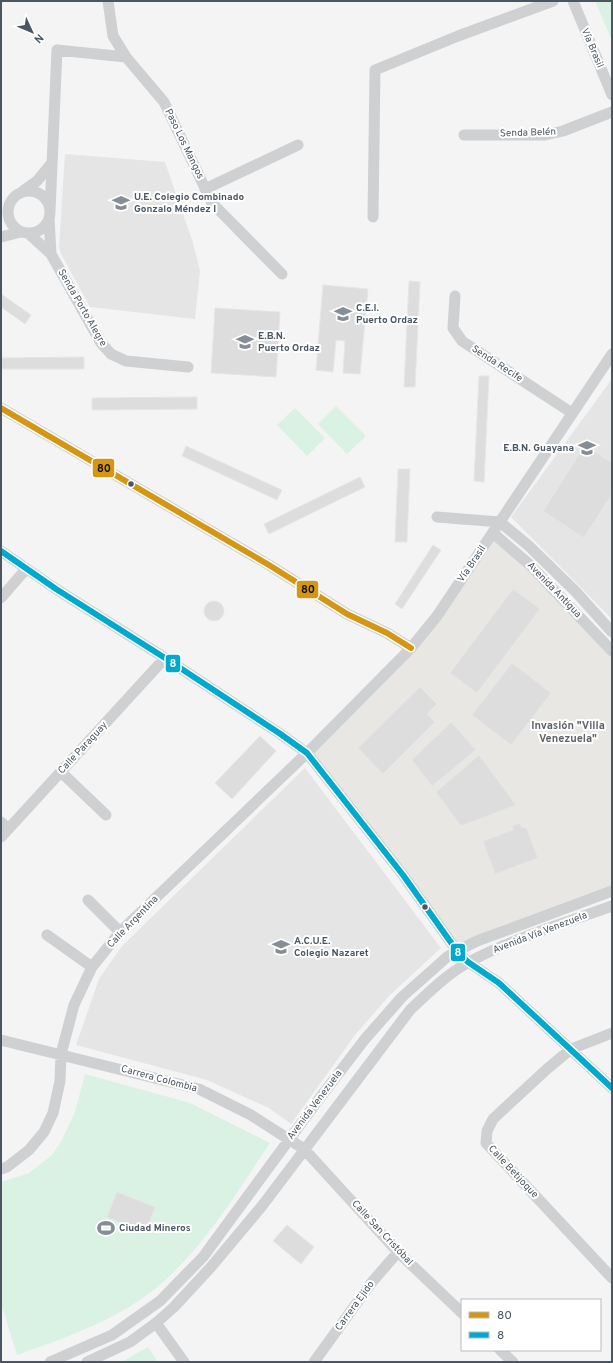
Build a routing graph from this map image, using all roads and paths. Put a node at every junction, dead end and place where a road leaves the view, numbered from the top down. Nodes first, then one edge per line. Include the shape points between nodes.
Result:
1 (108, 1) edge
2 (553, 1) edge
3 (573, 1) edge
4 (126, 57) junction
5 (612, 94) edge
6 (612, 112) edge
7 (464, 135) dead end
8 (298, 145) dead end
9 (51, 164) junction
10 (205, 189) junction
11 (23, 191) junction
12 (12, 199) junction
13 (1, 203) edge
14 (50, 215) junction
15 (372, 217) dead end
16 (24, 233) junction
17 (1, 237) edge
18 (51, 254) junction
19 (282, 274) dead end
20 (455, 296) dead end
21 (612, 354) edge
22 (188, 366) dead end
23 (1, 408) edge
24 (572, 413) junction
25 (437, 518) dead end
26 (500, 522) junction
27 (493, 533) junction
28 (1, 551) edge
29 (26, 568) junction
30 (1, 598) edge
31 (612, 632) edge
32 (411, 648) junction
33 (612, 652) edge
34 (165, 658) junction
35 (307, 753) junction
36 (61, 772) junction
37 (106, 815) dead end
38 (3, 829) edge
39 (612, 891) edge
40 (88, 900) dead end
41 (612, 906) edge
42 (120, 932) junction
43 (47, 935) dead end
44 (457, 951) junction
45 (468, 962) junction
46 (92, 967) junction
47 (612, 1033) edge
48 (1, 1040) edge
49 (571, 1049) junction
50 (62, 1054) junction
51 (612, 1088) edge
52 (289, 1140) junction
53 (304, 1149) junction
54 (1, 1169) edge
55 (398, 1252) junction
56 (612, 1278) edge
57 (461, 1312) edge
58 (156, 1323) junction
59 (501, 1351) edge
60 (50, 1362) edge
61 (87, 1362) edge
62 (184, 1362) edge
63 (314, 1362) edge
64 (513, 1362) edge

1 - 4 street, Paso Los Mangos via 113,36
2 - 15 street via 375,70
3 - 5 street, Vía Brasil
4 - 9 street via 57,50
4 - 10 street, Paso Los Mangos via 164,102
6 - 7 street, Senda Belén via 563,131 545,134
8 - 10 street
9 - 11 street via 37,181
9 - 14 street
10 - 19 street, Paso Los Mangos via 212,203
11 - 12 street
11 - 14 street via 38,193 44,197 49,204
12 - 13 street
12 - 16 street via 8,205 8,218 15,228
14 - 16 street via 41,229
14 - 18 street
16 - 17 street
16 - 18 street
18 - 22 street, Senda Porto Alegre via 101,343 111,354 126,360
20 - 24 street, Senda Recife via 453,328 462,341
21 - 24 street, Vía Brasil
23 - 32 street via 269,565 347,614
24 - 26 street, Vía Brasil
25 - 26 street
26 - 27 street, Vía Brasil
26 - 31 street, Avenida Antigua via 576,592
27 - 32 street, Vía Brasil via 437,616
27 - 33 street, Avenida Antigua via 530,564
28 - 29 street
29 - 30 street
29 - 34 street
32 - 35 street, Vía Brasil
34 - 35 street
34 - 36 street, Calle Paraguay
35 - 42 street, Calle Argentina
35 - 44 street via 403,875
36 - 37 street
36 - 38 street, Calle Paraguay
39 - 44 street, Avenida Venezuela via 477,941
40 - 42 street
41 - 45 street, Avenida Vía Venezuela
42 - 46 street, Calle Argentina
43 - 46 street
44 - 45 street
44 - 52 street, Avenida Venezuela via 402,997 365,1039
45 - 49 street via 499,983
45 - 53 street, Avenida Venezuela via 432,989 410,1010
46 - 50 street, Calle Argentina via 74,1005
47 - 49 street
48 - 50 street, Carrera Colombia
49 - 51 street
49 - 56 street, Calle Betijoque via 493,1119 487,1131 486,1144
50 - 52 street, Carrera Colombia via 199,1089 252,1115
50 - 54 street, Calle Argentina via 57,1097 44,1132 29,1150
52 - 53 street, Carrera Colombia
52 - 60 street, Avenida Venezuela via 203,1257 160,1301 112,1335
53 - 55 street, Calle San Cristóbal
53 - 58 street, Avenida Venezuela via 262,1206 211,1267
55 - 57 street, Calle San Cristóbal
55 - 63 street, Carrera Ejido via 372,1282
58 - 61 street, Avenida Venezuela via 130,1342
58 - 62 street
59 - 64 street

